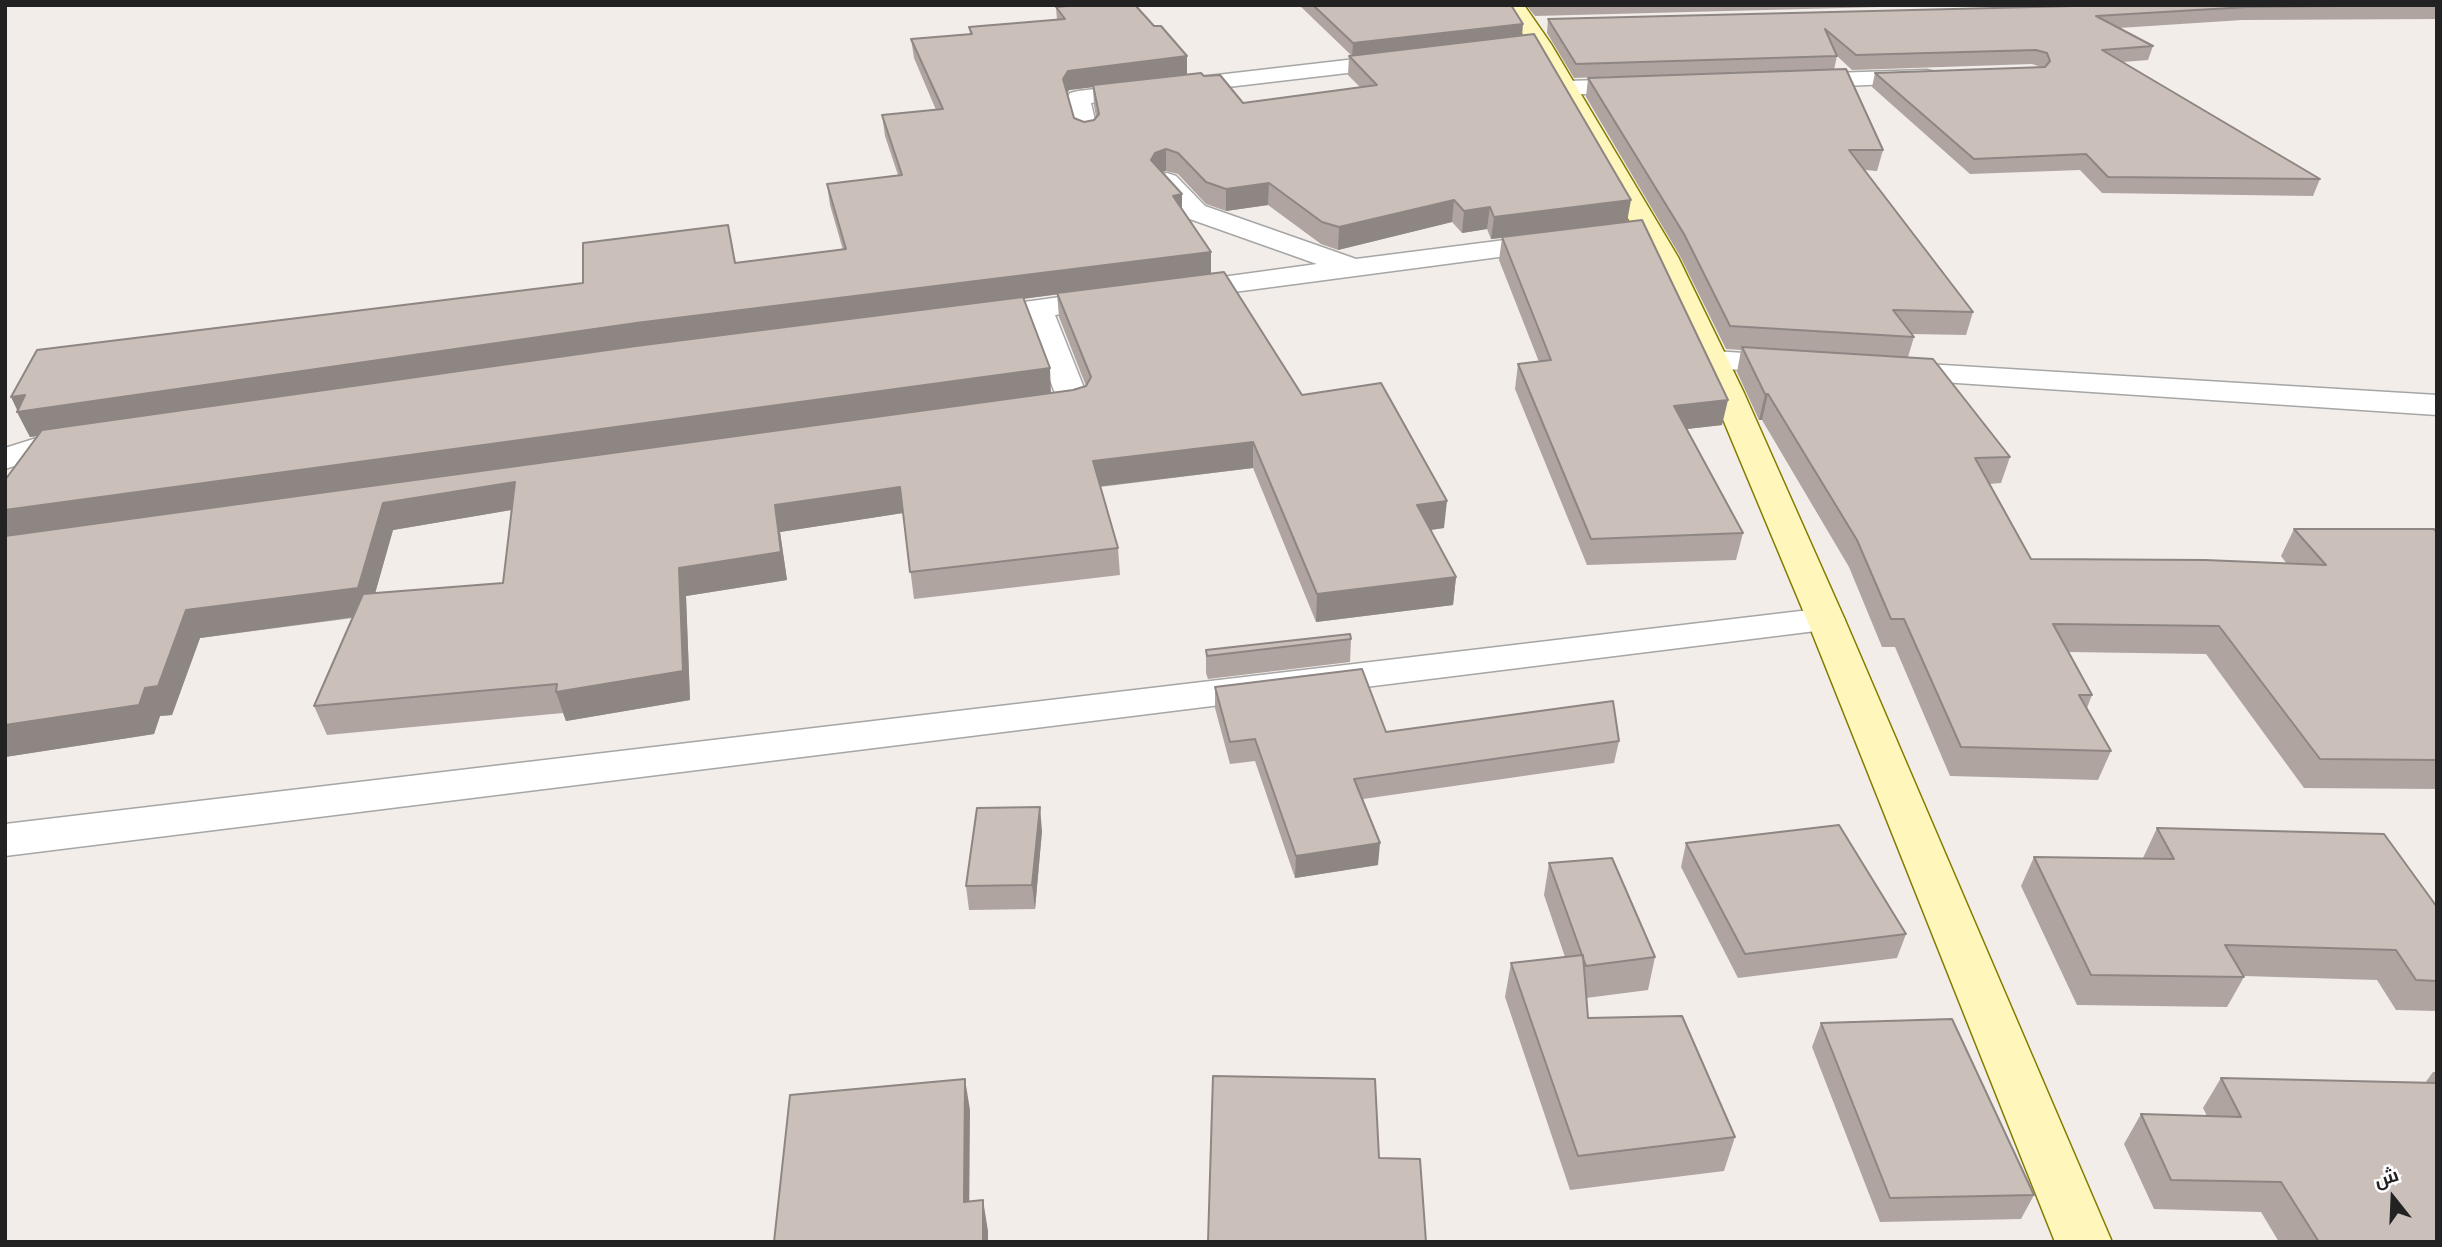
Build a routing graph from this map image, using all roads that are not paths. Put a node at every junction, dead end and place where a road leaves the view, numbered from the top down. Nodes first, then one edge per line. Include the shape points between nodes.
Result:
1 (1530, 29) edge
2 (1418, 58) edge
3 (1950, 77) edge
4 (1771, 82) edge
5 (1662, 85) edge
6 (1566, 88) junction
7 (1086, 133) edge
8 (1167, 181) edge
9 (1581, 238) edge
10 (1354, 267) junction
11 (1038, 308) junction
12 (942, 320) edge
13 (1713, 360) junction
14 (1824, 367) edge
15 (1866, 369) edge
16 (2437, 405) edge
17 (1005, 413) edge
18 (111, 436) edge
19 (9, 473) edge
20 (1826, 620) junction
21 (5, 840) edge
22 (2084, 1242) edge

1 - 6 street
2 - 7 street via 1078,98
3 - 4 street
5 - 6 street
6 - 13 street via 1634,231 1664,257
8 - 10 street via 1196,212
9 - 10 street
10 - 11 street
11 - 12 street
11 - 17 street via 1074,403
13 - 14 street
13 - 20 street
15 - 16 street
18 - 19 street via 43,446
20 - 21 street
20 - 22 street

